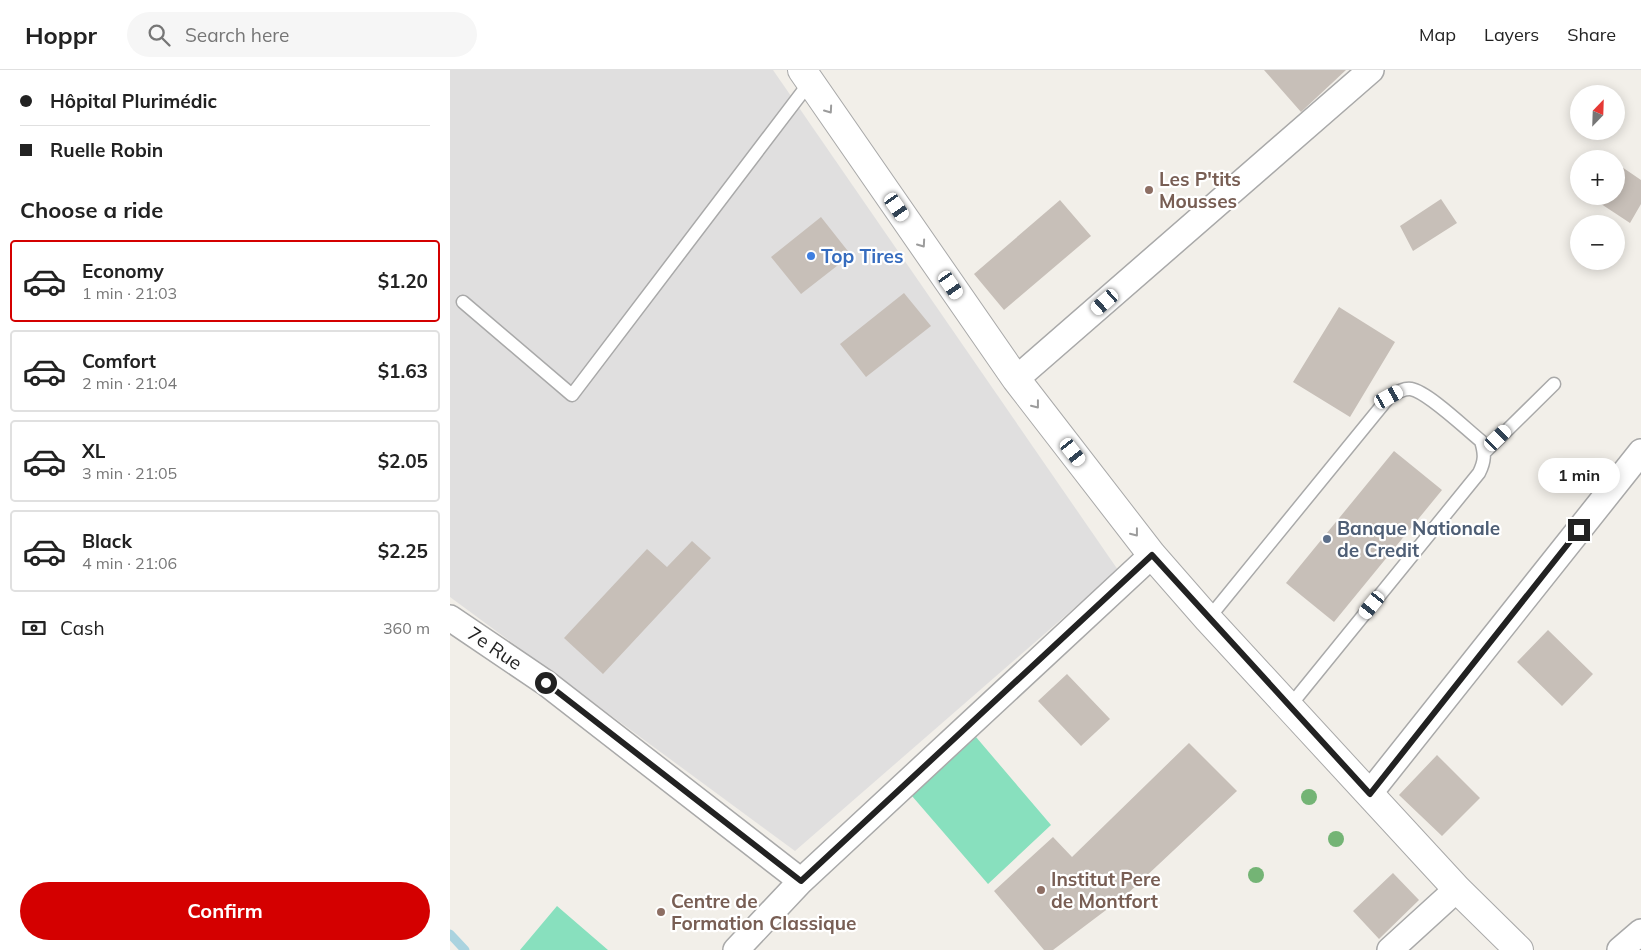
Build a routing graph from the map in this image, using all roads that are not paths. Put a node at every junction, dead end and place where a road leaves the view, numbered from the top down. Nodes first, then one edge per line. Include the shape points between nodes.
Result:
1 (1371, 70) edge
2 (806, 76) edge
3 (463, 302) dead end
4 (1016, 379) junction
5 (1554, 384) dead end
6 (1485, 452) junction
7 (1641, 452) edge
8 (1152, 555) junction
9 (450, 618) edge
10 (1208, 619) junction
11 (1289, 707) junction
12 (1370, 794) junction
13 (801, 881) junction
14 (1457, 889) junction
15 (1641, 932) edge
16 (736, 950) edge
17 (1390, 950) edge
18 (1519, 950) edge
19 (1620, 950) edge

1 - 4 street
2 - 3 lane via 572,395
2 -> 4 street
4 -> 8 street
5 - 6 lane
6 - 10 lane via 1481,441 1424,395 1411,390 1389,397
6 - 11 lane via 1479,473
7 - 12 street
8 - 10 street
8 - 13 street
9 - 13 street, 7e Rue via 546,683
10 - 11 street
11 - 12 street
12 - 14 street
13 - 16 street
14 - 17 street
14 - 18 street
15 - 19 street

